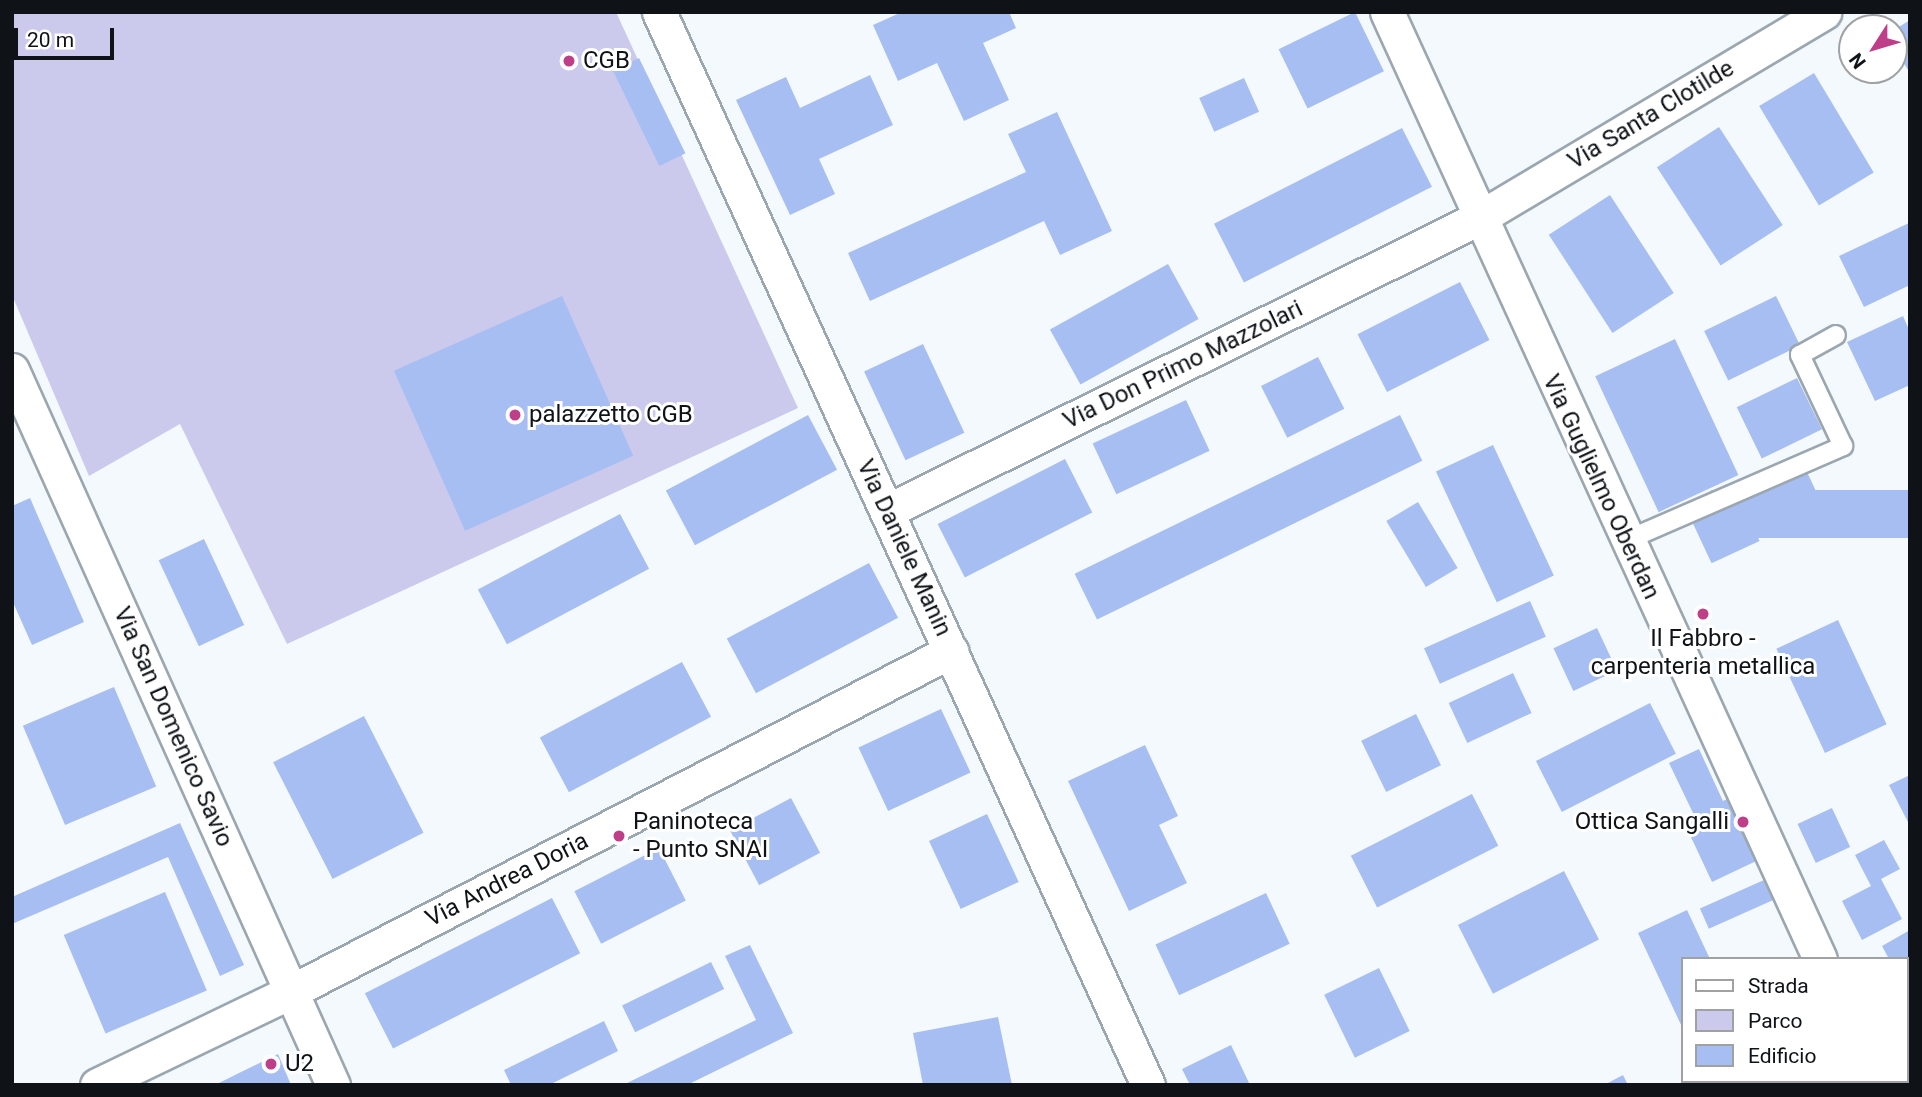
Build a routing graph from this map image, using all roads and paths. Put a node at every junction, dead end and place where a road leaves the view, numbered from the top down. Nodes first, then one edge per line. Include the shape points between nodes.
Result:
1 (659, 12) edge
2 (1387, 12) edge
3 (1824, 12) edge
4 (1479, 218) junction
5 (1836, 335) dead end
6 (12, 370) edge
7 (887, 511) junction
8 (1625, 541) junction
9 (951, 651) junction
10 (1819, 957) edge
11 (292, 991) junction
12 (97, 1085) edge
13 (333, 1085) edge
14 (1148, 1085) edge

1 - 7 street, Via Daniele Manin
2 - 4 street, Via Guglielmo Oberdan
3 - 4 street, Via Santa Clotilde
4 - 7 street, Via Don Primo Mazzolari
4 - 8 street, Via Guglielmo Oberdan
5 - 8 lane via 1800,355 1843,446
6 - 11 street, Via San Domenico Savio
7 - 9 street, Via Daniele Manin
8 - 10 street, Via Guglielmo Oberdan
9 - 11 street, Via Andrea Doria
9 - 14 street, Via Daniele Manin
11 - 12 street, Via Andrea Doria
11 - 13 street, Via San Domenico Savio

